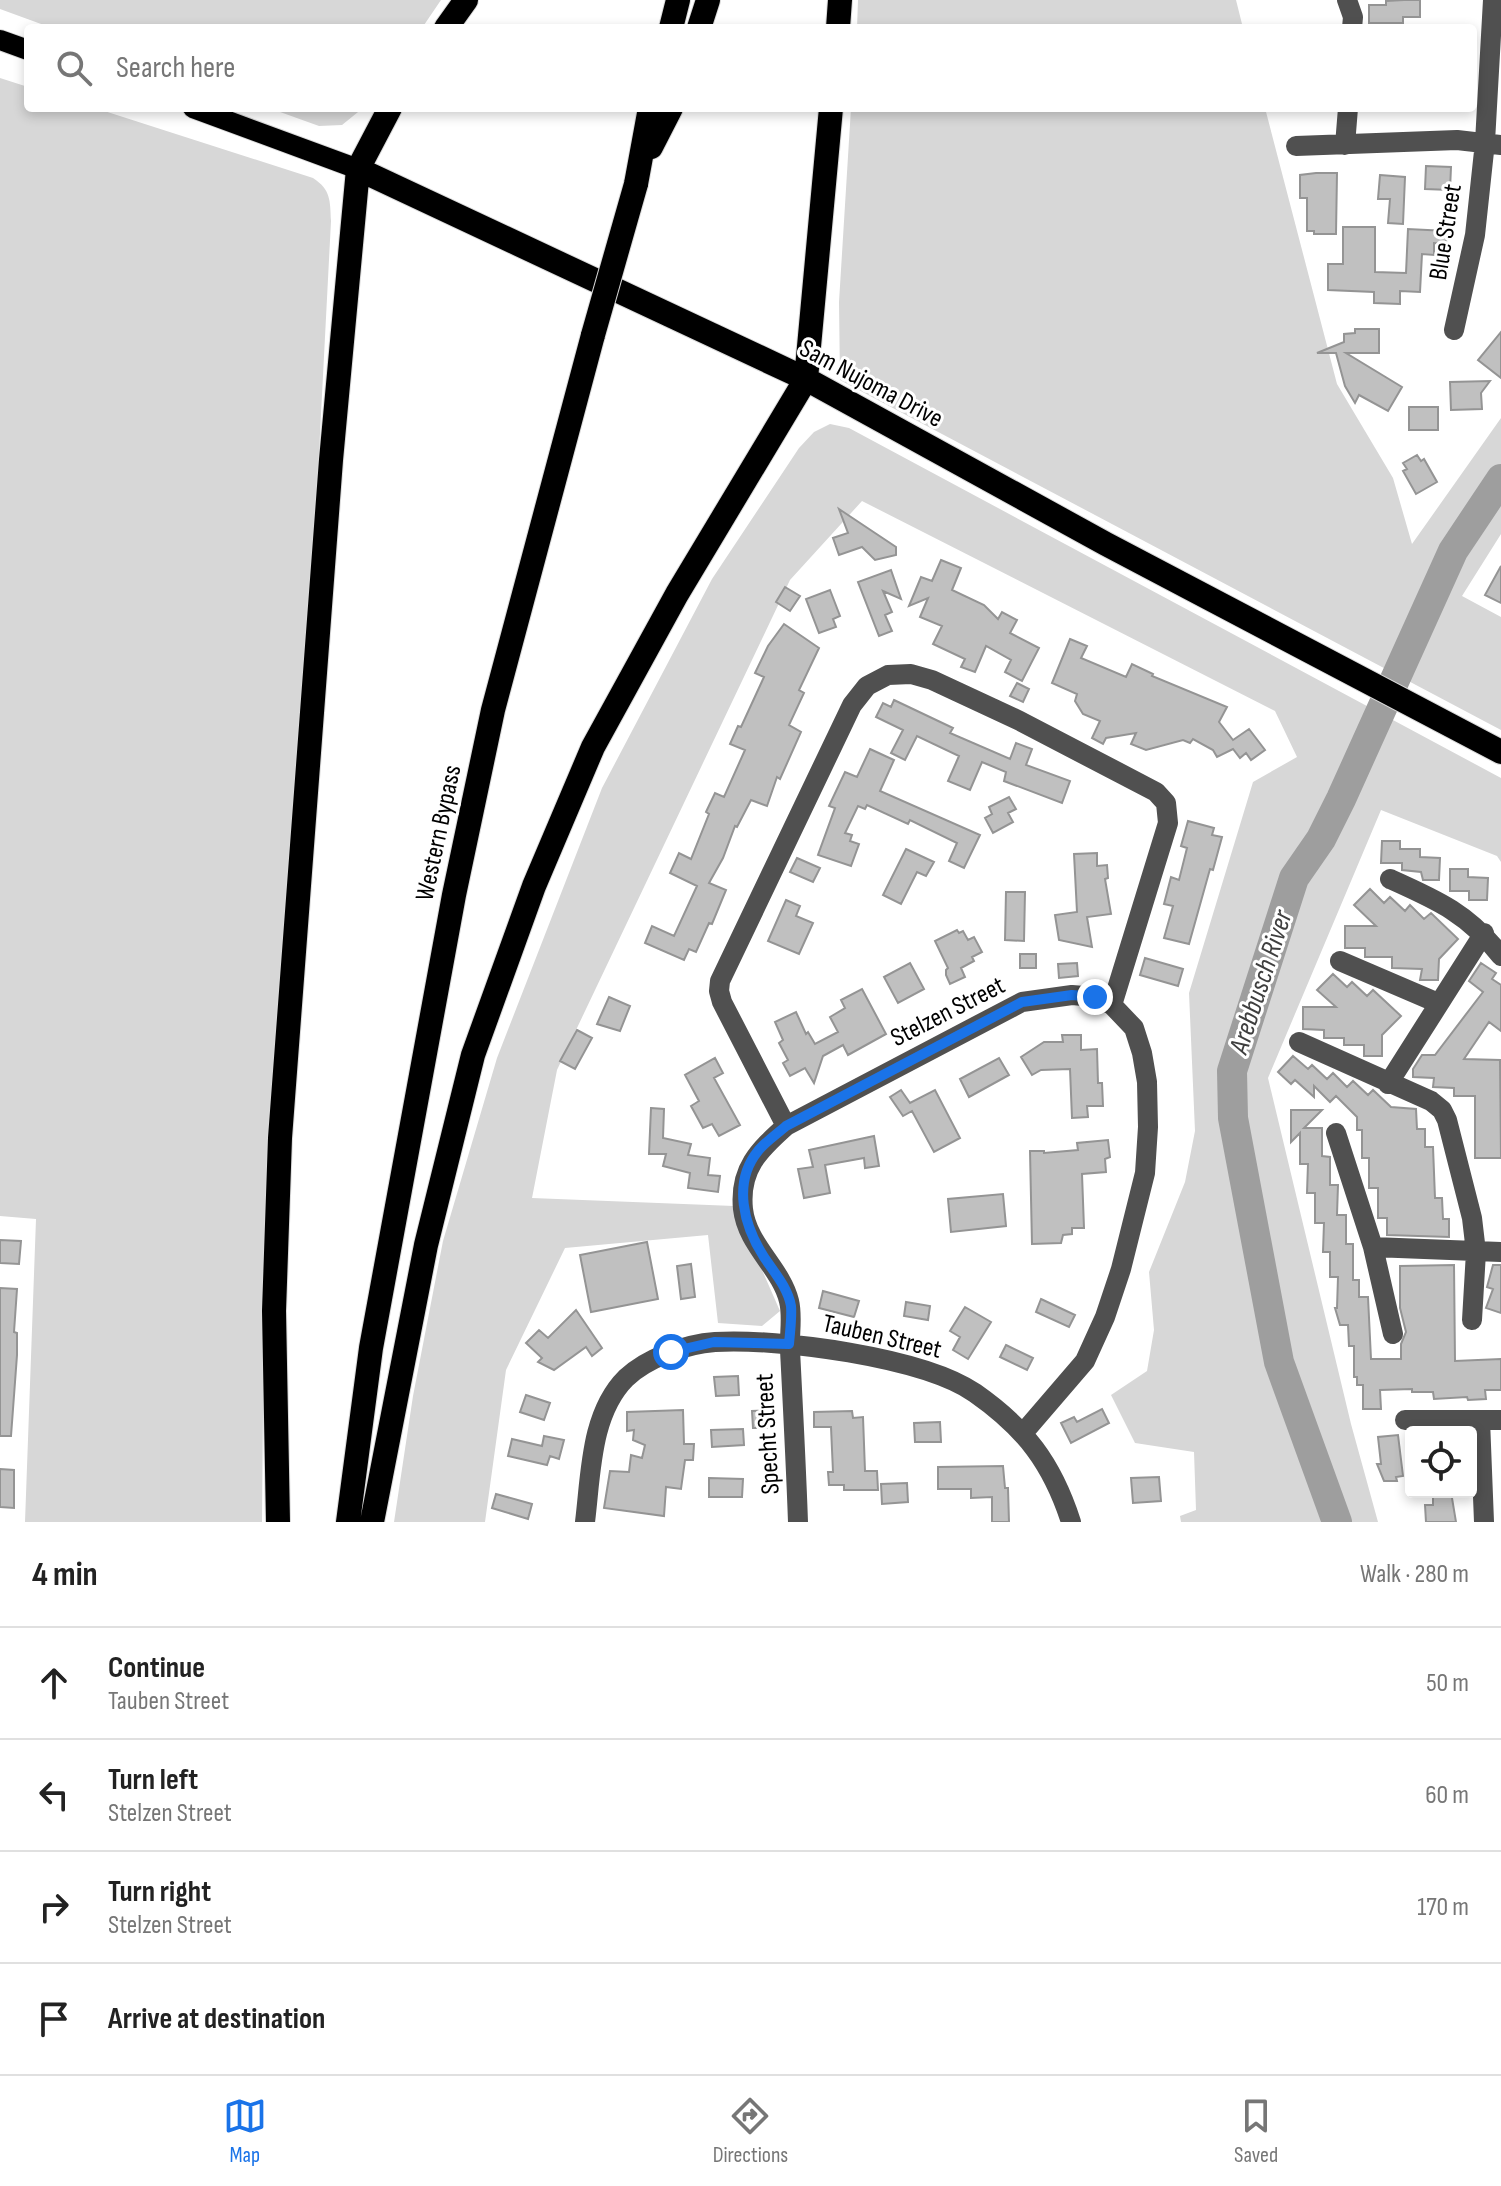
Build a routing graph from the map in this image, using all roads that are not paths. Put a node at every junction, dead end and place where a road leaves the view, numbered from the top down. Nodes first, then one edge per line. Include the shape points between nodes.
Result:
1 (466, 0) edge
2 (678, 0) edge
3 (708, 0) edge
4 (840, 0) edge
5 (1347, 0) edge
6 (1495, 1) edge
7 (449, 24) edge
8 (672, 24) edge
9 (700, 24) edge
10 (838, 24) edge
11 (1352, 24) edge
12 (0, 40) edge
13 (24, 49) edge
14 (204, 112) edge
15 (388, 112) edge
16 (649, 112) edge
17 (669, 112) edge
18 (831, 112) edge
19 (1348, 112) edge
20 (1493, 143) edge
21 (1345, 145) junction
22 (1296, 146) dead end
23 (358, 169) junction
24 (638, 176) junction
25 (1454, 330) dead end
26 (806, 379) junction
27 (1501, 752) edge
28 (1390, 879) dead end
29 (1484, 933) junction
30 (1501, 956) edge
31 (1340, 961) dead end
32 (1438, 1003) junction
33 (1112, 1005) junction
34 (1299, 1042) dead end
35 (1388, 1084) junction
36 (786, 1126) junction
37 (1336, 1133) dead end
38 (1373, 1247) junction
39 (1476, 1252) junction
40 (1501, 1252) edge
41 (1472, 1320) dead end
42 (1393, 1334) dead end
43 (789, 1344) junction
44 (1405, 1420) dead end
45 (1491, 1420) edge
46 (1024, 1432) junction
47 (278, 1522) edge
48 (348, 1522) edge
49 (372, 1522) edge
50 (585, 1522) edge
51 (798, 1522) edge
52 (1071, 1522) edge
53 (1484, 1522) edge

1 - 7 highway
2 - 8 highway
3 - 9 highway
4 - 10 highway
5 - 11 street
6 - 20 street, Blue Street
12 - 13 main road
14 - 23 main road, Sam Nujoma Drive
15 - 23 highway
16 - 24 highway, Western Bypass
17 - 24 highway, Western Bypass
18 - 26 highway
19 - 21 street
20 - 21 street
20 - 25 street, Blue Street
21 - 22 street
23 - 26 highway, Sam Nujoma Drive
23 - 47 highway via 280,1138 274,1311
24 - 48 highway, Western Bypass, bridge via 493,710 371,1348
26 - 27 highway, Sam Nujoma Drive
26 - 49 highway via 593,747 534,886 469,1069 426,1245
28 - 29 street via 1463,915
29 - 30 street
29 - 32 street
31 - 32 street
32 - 35 street
33 - 36 street, Stelzen Street via 1072,995 1022,1002
33 - 36 street via 1168,823 1166,803 1156,792 932,680 888,675 867,686 852,705 720,981 722,1002
33 - 46 street via 1134,1028 1142,1053 1147,1082 1145,1173 1121,1269 1085,1361
34 - 35 street
35 - 39 street via 1442,1110 1464,1180
36 - 43 street, Stelzen Street via 757,1151 744,1186 743,1208 749,1229 787,1292
37 - 38 street
38 - 39 street
38 - 42 street
39 - 40 street
39 - 41 street
43 - 46 street, Tauben Street via 921,1369 973,1392
43 - 50 street, Tauben Street via 696,1345 671,1352 628,1376 605,1411 595,1443
43 - 51 street, Specht Street
44 - 45 street
45 - 53 street
46 - 52 street, Tauben Street via 1058,1488

